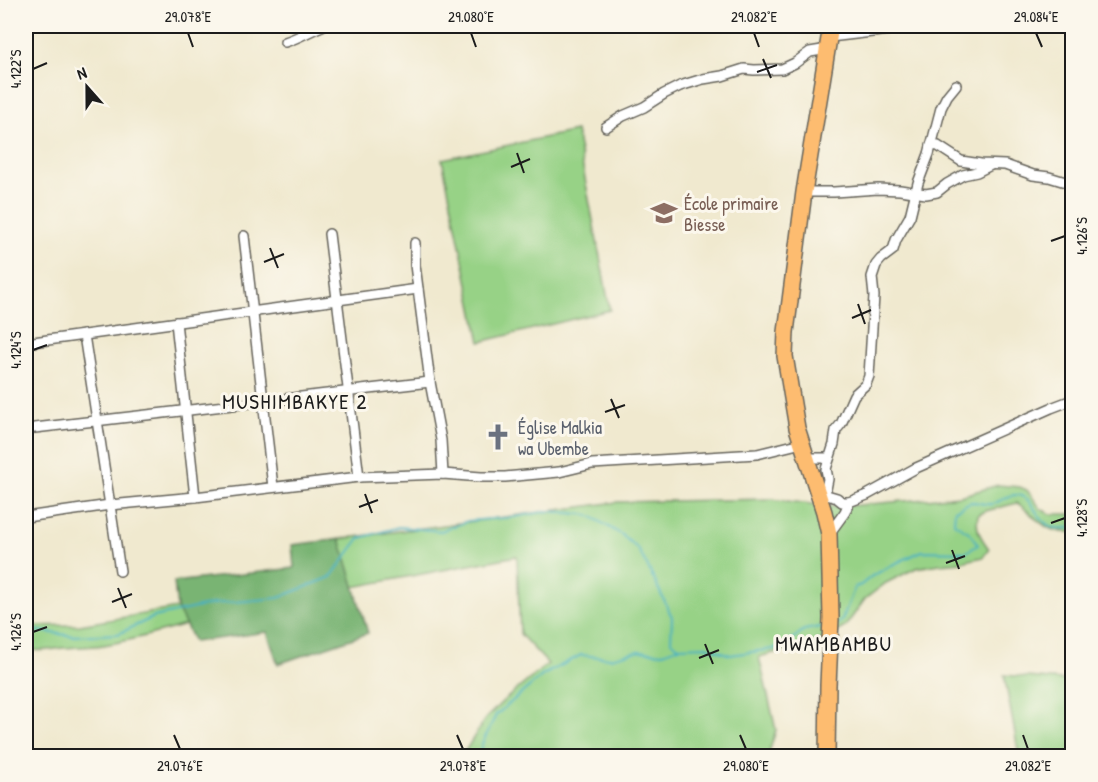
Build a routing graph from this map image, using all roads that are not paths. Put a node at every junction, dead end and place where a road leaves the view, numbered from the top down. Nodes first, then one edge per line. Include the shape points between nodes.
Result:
1 (322, 26) edge
2 (923, 26) edge
3 (830, 37) edge
4 (285, 42) dead end
5 (956, 85) dead end
6 (606, 127) dead end
7 (931, 145) junction
8 (991, 165) junction
9 (1072, 184) edge
10 (916, 191) junction
11 (804, 192) junction
12 (329, 234) dead end
13 (244, 236) dead end
14 (416, 243) dead end
15 (418, 289) junction
16 (337, 300) junction
17 (253, 311) junction
18 (176, 322) junction
19 (84, 335) junction
20 (26, 342) edge
21 (430, 382) junction
22 (348, 391) junction
23 (1072, 400) edge
24 (263, 401) junction
25 (186, 410) junction
26 (97, 420) junction
27 (26, 429) edge
28 (804, 451) junction
29 (829, 458) junction
30 (443, 474) junction
31 (359, 477) junction
32 (273, 487) junction
33 (821, 493) junction
34 (195, 497) junction
35 (849, 502) junction
36 (110, 505) junction
37 (26, 517) edge
38 (829, 534) junction
39 (120, 571) dead end
40 (827, 756) edge

1 - 4 street
2 - 3 street
3 - 6 street via 783,69 744,69 703,78 664,94
3 - 11 highway
5 - 7 street via 940,108
7 - 8 street via 961,161
7 - 10 street
8 - 9 street via 1005,165
8 - 10 street via 963,175 937,192
10 - 11 street
10 - 29 street via 910,216 893,250 881,259 872,277 869,376 854,394
11 - 28 highway via 785,356 793,412
12 - 16 street
13 - 17 street
14 - 15 street
15 - 16 street
15 - 21 street
16 - 17 street
16 - 22 street
17 - 18 street
17 - 24 street
18 - 19 street
18 - 25 street
19 - 20 street
19 - 26 street
21 - 22 street
21 - 30 street
22 - 24 street
22 - 31 street
23 - 35 street via 916,468
24 - 25 street
24 - 32 street
25 - 26 street
25 - 34 street
26 - 27 street
26 - 36 street
28 - 29 street
28 - 30 street via 592,464 544,474
28 - 33 highway
29 - 33 street via 828,479
30 - 31 street
31 - 32 street
32 - 34 street
33 - 35 street
33 - 38 highway
34 - 36 street
35 - 38 street
36 - 37 street
36 - 39 street
38 - 40 highway

